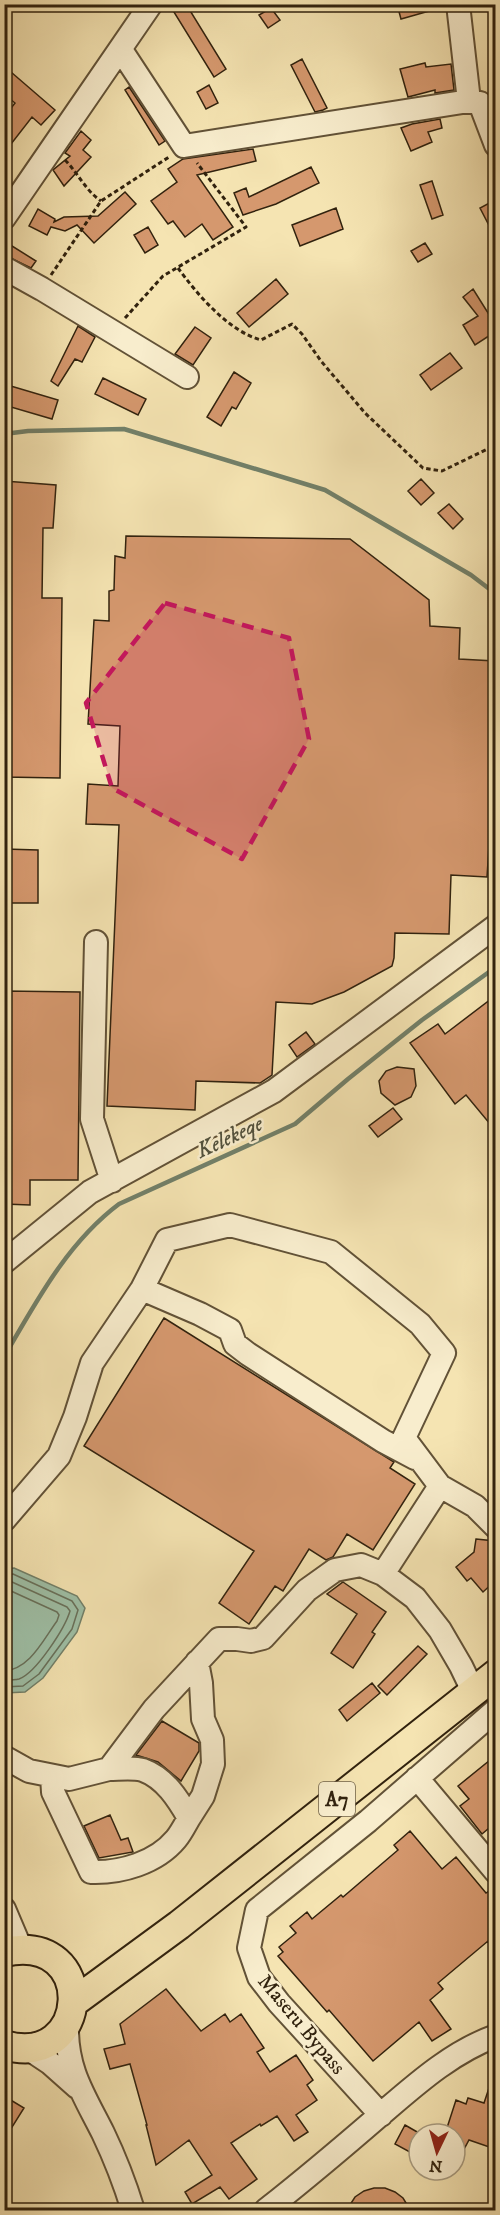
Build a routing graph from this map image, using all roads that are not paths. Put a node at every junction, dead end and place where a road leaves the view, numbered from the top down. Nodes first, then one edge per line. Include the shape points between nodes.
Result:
1 (151, 4) edge
2 (458, 4) edge
3 (121, 50) junction
4 (469, 101) junction
5 (495, 145) edge
6 (4, 218) edge
7 (4, 268) edge
8 (187, 377) dead end
9 (495, 926) edge
10 (96, 942) dead end
11 (112, 1181) junction
12 (4, 1262) edge
13 (142, 1289) junction
14 (422, 1462) junction
15 (440, 1486) junction
16 (4, 1520) edge
17 (495, 1527) edge
18 (383, 1574) junction
19 (197, 1662) junction
20 (495, 1674) edge
21 (474, 1693) junction
22 (495, 1710) edge
23 (4, 1757) edge
24 (109, 1769) junction
25 (52, 1776) junction
26 (417, 1778) junction
27 (189, 1818) junction
28 (495, 1872) edge
29 (4, 1909) edge
30 (179, 1925) junction
31 (13, 1951) edge
32 (62, 1966) junction
33 (70, 2013) junction
34 (495, 2036) edge
35 (17, 2047) edge
36 (78, 2088) junction
37 (381, 2115) junction
38 (130, 2200) edge
39 (149, 2211) edge
40 (266, 2211) edge

1 - 3 street
2 - 4 street
3 - 4 street via 184,146
3 - 6 street
4 - 5 street via 480,103
7 - 8 street
9 - 11 street via 273,1091
10 - 11 street via 92,1119
11 - 12 street via 90,1192
13 - 14 street via 230,1330 235,1344 248,1354
13 - 14 street via 167,1240 230,1224 331,1252 420,1324 444,1353 404,1438
13 - 16 street via 92,1363 58,1456
14 - 15 street
15 - 17 street via 475,1506
15 - 18 street
18 - 19 street via 361,1565 335,1570 308,1590 263,1638 219,1639
18 - 21 street via 415,1598 440,1630
19 - 24 street via 154,1709
19 - 27 street via 213,1764 203,1797
20 - 21 main road, A7
21 - 30 main road, A7
22 - 26 street, Maseru Bypass
23 - 25 street via 28,1771
24 - 25 street via 69,1779
24 - 27 street via 141,1769 165,1783
25 - 27 street via 53,1792 91,1872 112,1872 150,1860 176,1839
26 - 28 street
26 - 37 street, Maseru Bypass via 257,1910 249,1948 259,1977 279,2004
29 - 31 street
30 - 32 main road, A7 via 108,1961
30 - 33 main road, A7
31 - 32 main road via 43,1953
32 - 33 main road via 73,1989
33 - 35 main road, A7 via 51,2042
33 - 36 street via 70,2060
34 - 37 street via 474,2044 404,2093
35 - 36 street via 50,2063
36 - 38 street via 104,2135
37 - 40 street
38 - 39 street

